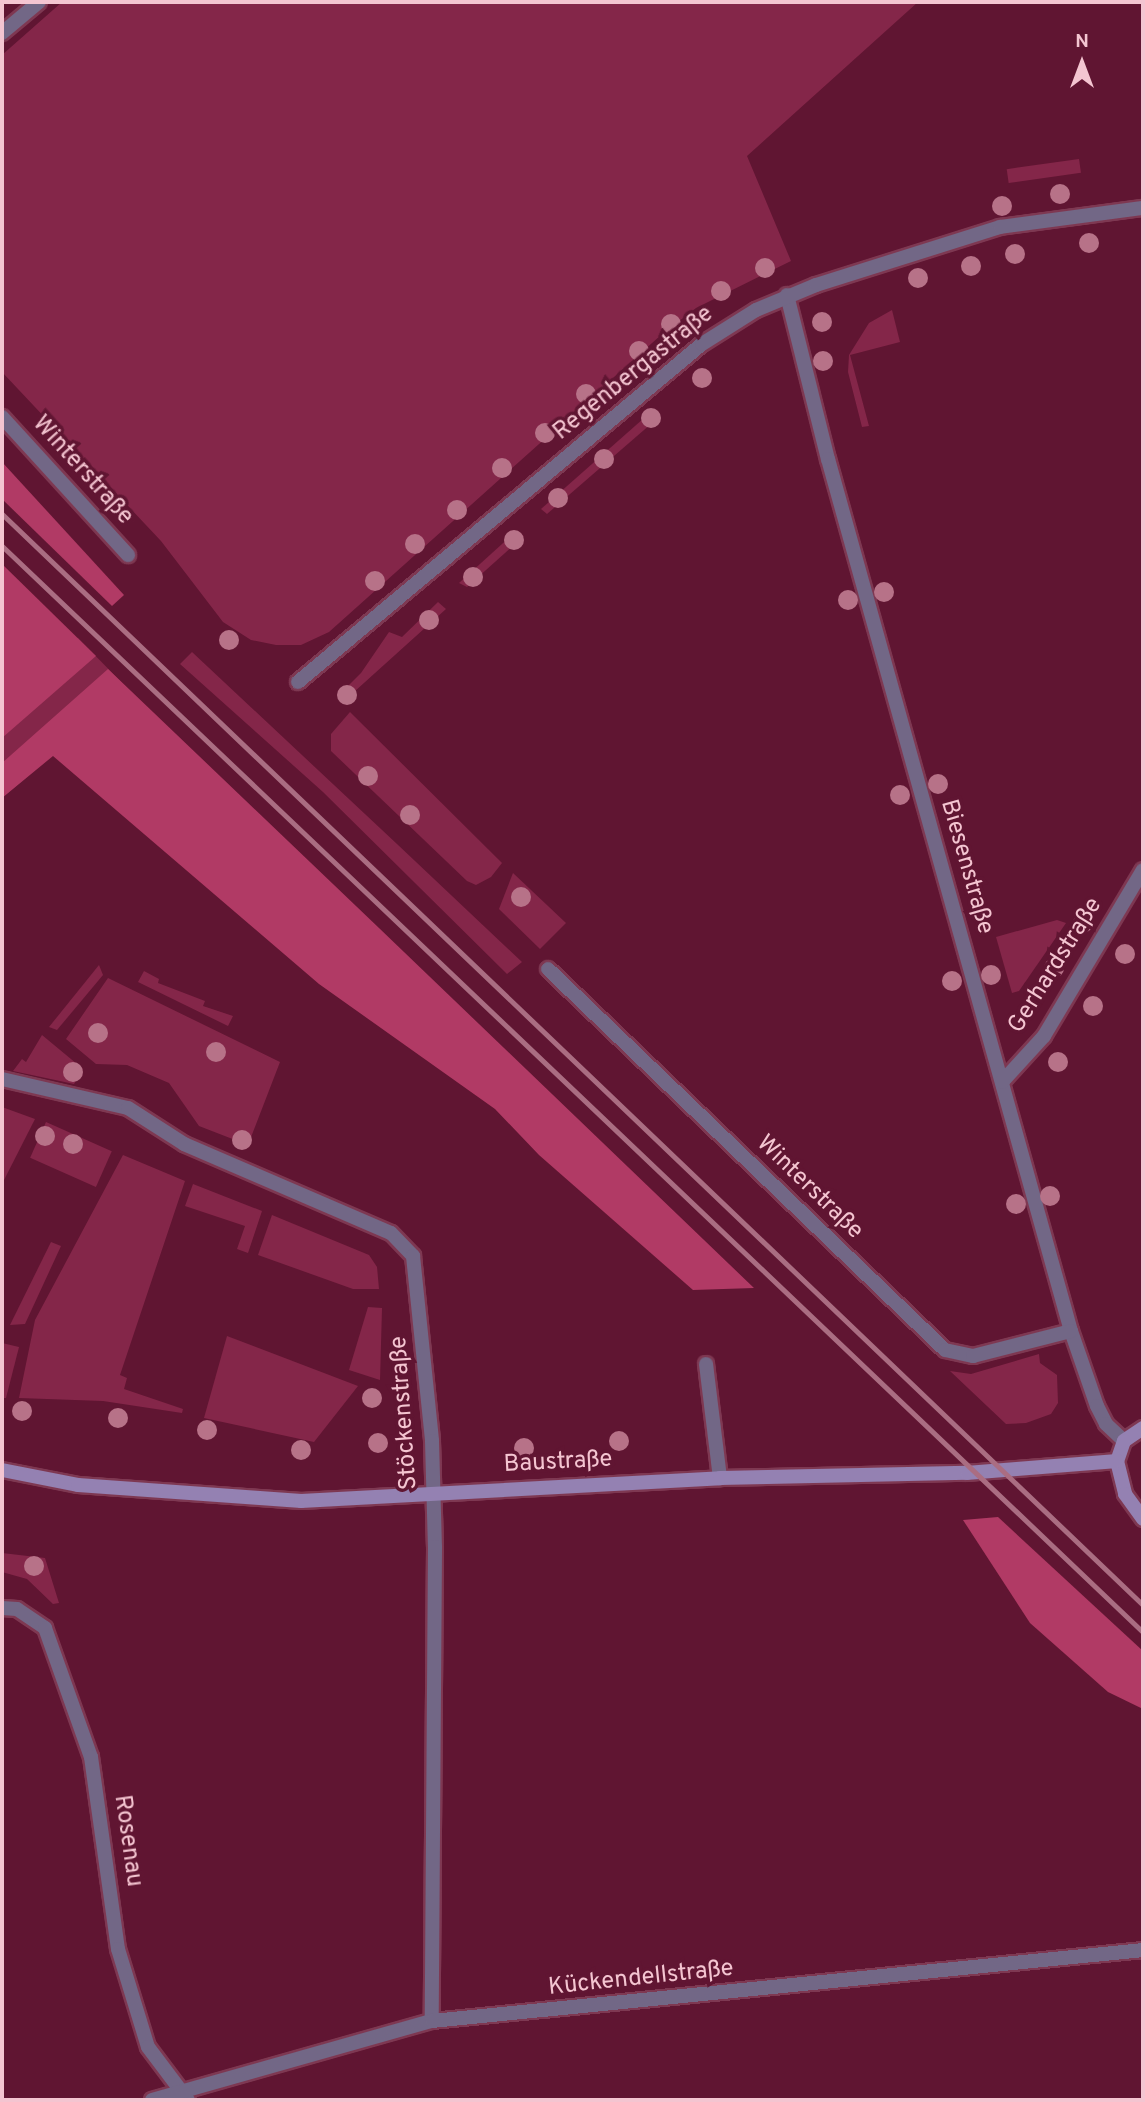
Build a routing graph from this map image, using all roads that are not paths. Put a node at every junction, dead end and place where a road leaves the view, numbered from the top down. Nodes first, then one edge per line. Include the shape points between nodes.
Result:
1 (39, 2) edge
2 (2, 33) edge
3 (1143, 208) edge
4 (787, 295) junction
5 (2, 417) edge
6 (128, 555) dead end
7 (298, 682) dead end
8 (1143, 870) edge
9 (548, 969) dead end
10 (2, 1079) edge
11 (1002, 1082) junction
12 (1071, 1331) junction
13 (706, 1364) dead end
14 (1143, 1428) edge
15 (1124, 1441) junction
16 (1117, 1461) junction
17 (2, 1470) edge
18 (720, 1478) junction
19 (433, 1492) junction
20 (1143, 1519) edge
21 (2, 1608) edge
22 (1143, 1950) edge
23 (432, 2021) junction
24 (183, 2096) edge
25 (152, 2100) edge

1 - 2 street
3 - 4 street, Regenbergastraße via 1000,227
4 - 7 street, Regenbergastraße via 702,344
4 - 11 street, Biesenstraße via 831,473
5 - 6 street, Winterstraße
8 - 11 street, Gerhardstraße via 1044,1036
9 - 12 street, Winterstraße via 945,1350 972,1356
10 - 19 street, Stöckenstraße via 75,1100 128,1108 184,1144 391,1233 413,1256
11 - 12 street, Biesenstraße
12 - 15 street, Biesenstraße via 1097,1406 1106,1424
13 - 18 street
14 - 15 main road
15 - 16 main road
16 - 18 main road, Baustraße via 967,1473
16 - 20 main road via 1125,1494
17 - 19 main road, Baustraße via 78,1485 301,1501
18 - 19 main road, Baustraße
19 - 23 street, Stöckenstraße
21 - 24 street, Rosenau via 18,1609 45,1628 91,1757 118,1949 148,2047
22 - 23 street, Kückendellstraße
23 - 24 street, Kückendellstraße
24 - 25 street, Kückendellstraße

